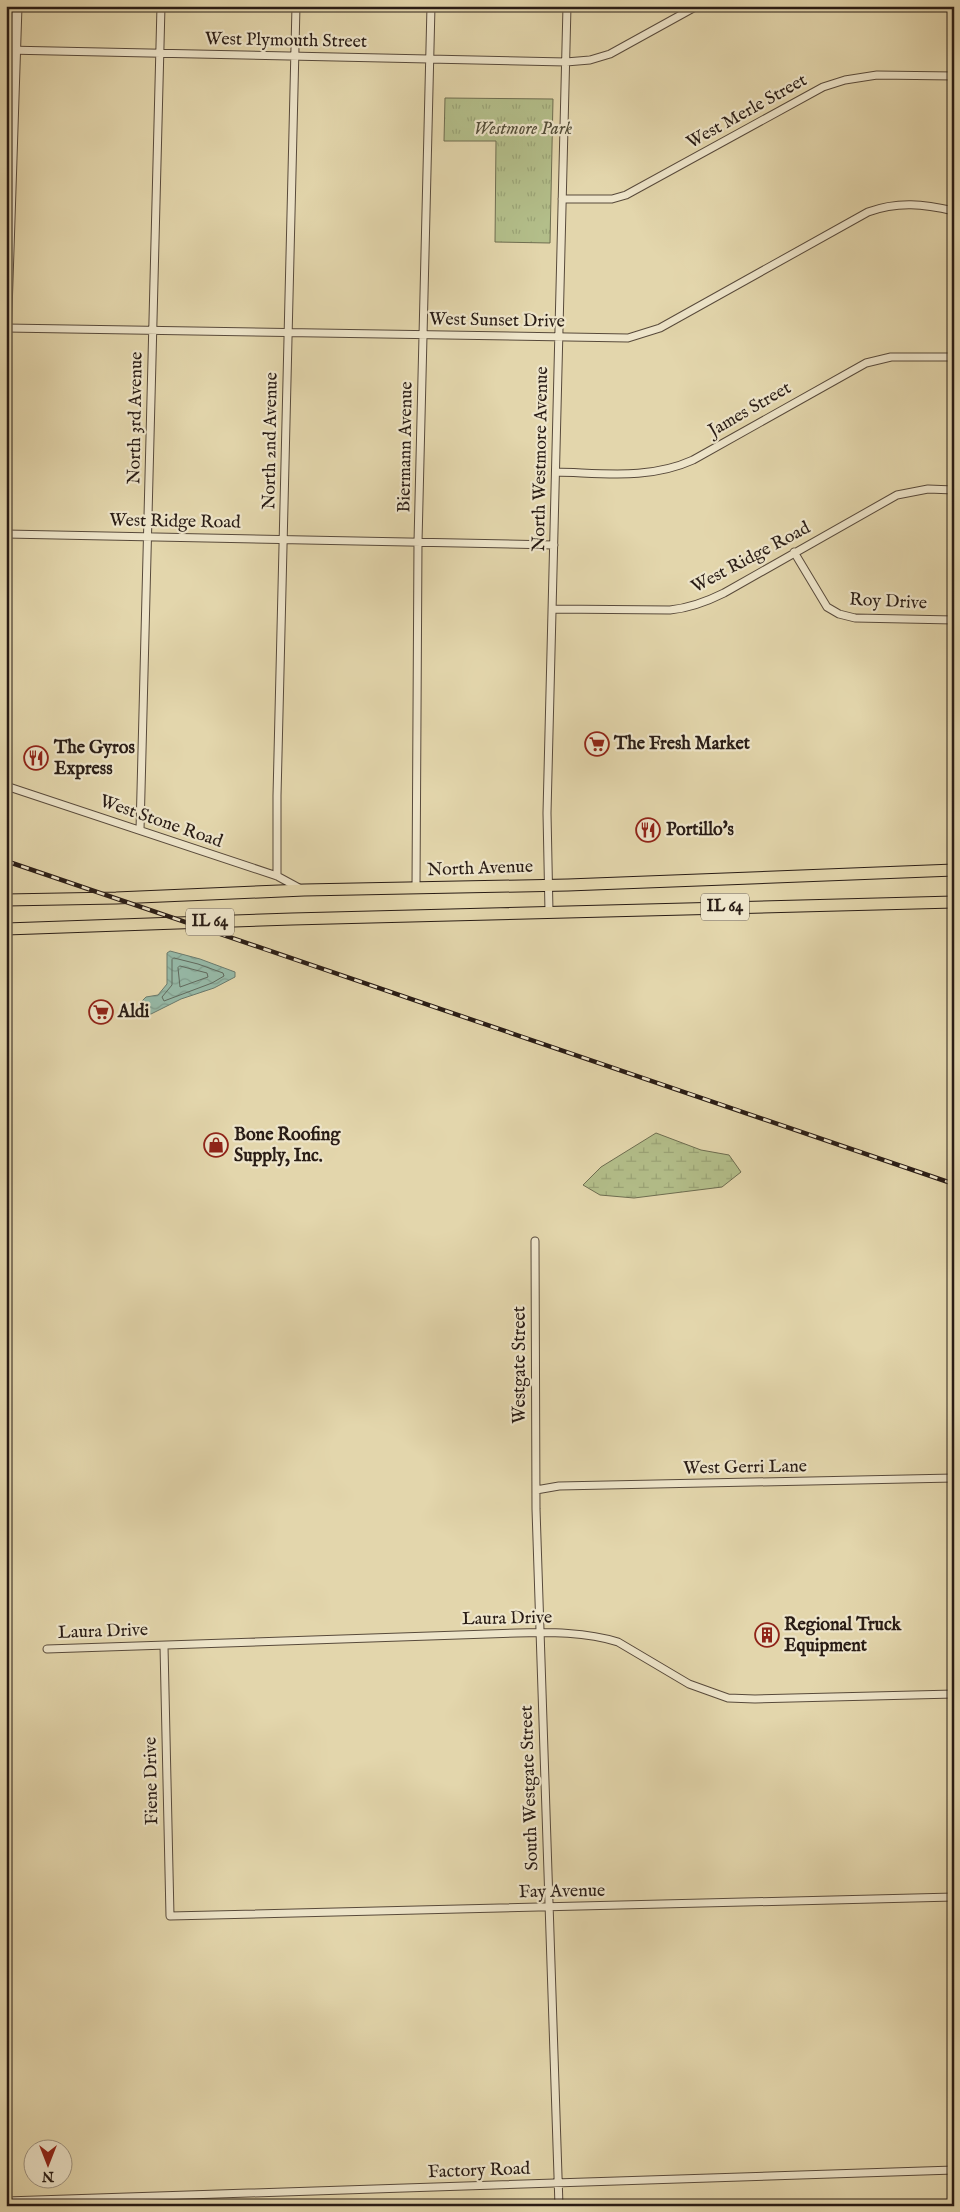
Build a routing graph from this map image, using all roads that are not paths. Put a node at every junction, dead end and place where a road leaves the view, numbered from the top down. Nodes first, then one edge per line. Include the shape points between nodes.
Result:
1 (17, 6) edge
2 (161, 6) edge
3 (296, 6) edge
4 (431, 6) edge
5 (567, 6) edge
6 (697, 6) edge
7 (6, 50) edge
8 (16, 50) junction
9 (160, 53) junction
10 (295, 56) junction
11 (430, 59) junction
12 (566, 62) junction
13 (954, 76) edge
14 (562, 199) junction
15 (954, 212) edge
16 (6, 328) edge
17 (153, 330) junction
18 (288, 332) junction
19 (423, 335) junction
20 (559, 337) junction
21 (6, 341) edge
22 (954, 357) edge
23 (556, 472) junction
24 (954, 490) edge
25 (6, 534) edge
26 (148, 536) junction
27 (283, 539) junction
28 (418, 542) junction
29 (554, 545) junction
30 (794, 552) junction
31 (552, 609) junction
32 (954, 620) edge
33 (6, 786) edge
34 (140, 830) junction
35 (954, 870) edge
36 (277, 876) junction
37 (549, 884) junction
38 (416, 888) junction
39 (304, 890) junction
40 (6, 900) edge
41 (954, 902) edge
42 (549, 912) junction
43 (6, 929) edge
44 (535, 1241) dead end
45 (954, 1478) edge
46 (536, 1490) junction
47 (540, 1632) junction
48 (164, 1646) junction
49 (47, 1649) dead end
50 (954, 1694) edge
51 (954, 1897) edge
52 (549, 1907) junction
53 (170, 1916) joint
54 (954, 2170) edge
55 (558, 2184) junction
56 (6, 2201) edge
57 (559, 2206) edge

1 - 8 street
2 - 9 street, North 3rd Avenue
3 - 10 street, North 2nd Avenue
4 - 11 street, Biermann Avenue
5 - 12 street, North Westmore Avenue
6 - 12 street, West Plymouth Street via 610,54
7 - 8 street, West Plymouth Street
8 - 9 street, West Plymouth Street
8 - 16 street
9 - 10 street, West Plymouth Street
9 - 17 street, North 3rd Avenue
10 - 11 street, West Plymouth Street
10 - 18 street, North 2nd Avenue
11 - 12 street, West Plymouth Street
11 - 19 street, Biermann Avenue
12 - 14 street, North Westmore Avenue
13 - 14 street, West Merle Street via 877,75 845,80 803,97 626,195 612,199
14 - 20 street, North Westmore Avenue
15 - 20 street, West Sunset Drive via 910,204 877,209 649,333 614,339
16 - 17 street, West Sunset Drive
16 - 21 street
17 - 18 street, West Sunset Drive
17 - 26 street, North 3rd Avenue
18 - 19 street, West Sunset Drive
18 - 27 street, North 2nd Avenue
19 - 20 street, West Sunset Drive
19 - 28 street, Biermann Avenue
20 - 23 street, North Westmore Avenue
22 - 23 street, James Street via 891,357 866,363 693,460 666,470 641,474
23 - 29 street, North Westmore Avenue
24 - 30 street, West Ridge Road via 928,489 897,495
25 - 26 street, West Ridge Road
26 - 27 street, West Ridge Road
26 - 34 street, North 3rd Avenue
27 - 28 street, West Ridge Road
27 - 36 street, North 2nd Avenue
28 - 29 street, West Ridge Road
28 - 38 street, Biermann Avenue
29 - 31 street, North Westmore Avenue
30 - 31 street, West Ridge Road via 724,593 687,608
30 - 32 street, Roy Drive via 827,607 839,614 855,618
31 - 37 street, North Westmore Avenue via 547,813
33 - 34 street, West Stone Road
34 - 36 street, West Stone Road
35 - 37 main road, North Avenue / IL 64
36 - 39 street, West Stone Road
37 - 38 main road, North Avenue / IL 64
37 - 42 street, North Westmore Avenue
38 - 39 main road, North Avenue / IL 64
39 - 40 main road, North Avenue / IL 64
41 - 42 main road, IL 64
42 - 43 main road, IL 64
44 - 46 street, Westgate Street
45 - 46 street, West Gerri Lane via 559,1486
46 - 47 street, South Westgate Street
47 - 48 street, Laura Drive
47 - 50 street, Laura Drive via 613,1640 689,1684 728,1698
47 - 52 street, South Westgate Street
48 - 49 street, Laura Drive
48 - 53 street, Fiene Drive
51 - 52 street, Fay Avenue
52 - 53 street, Fay Avenue
52 - 55 street, South Westgate Street
54 - 55 street, Factory Road
55 - 56 street, Factory Road
55 - 57 street, South Westgate Street

